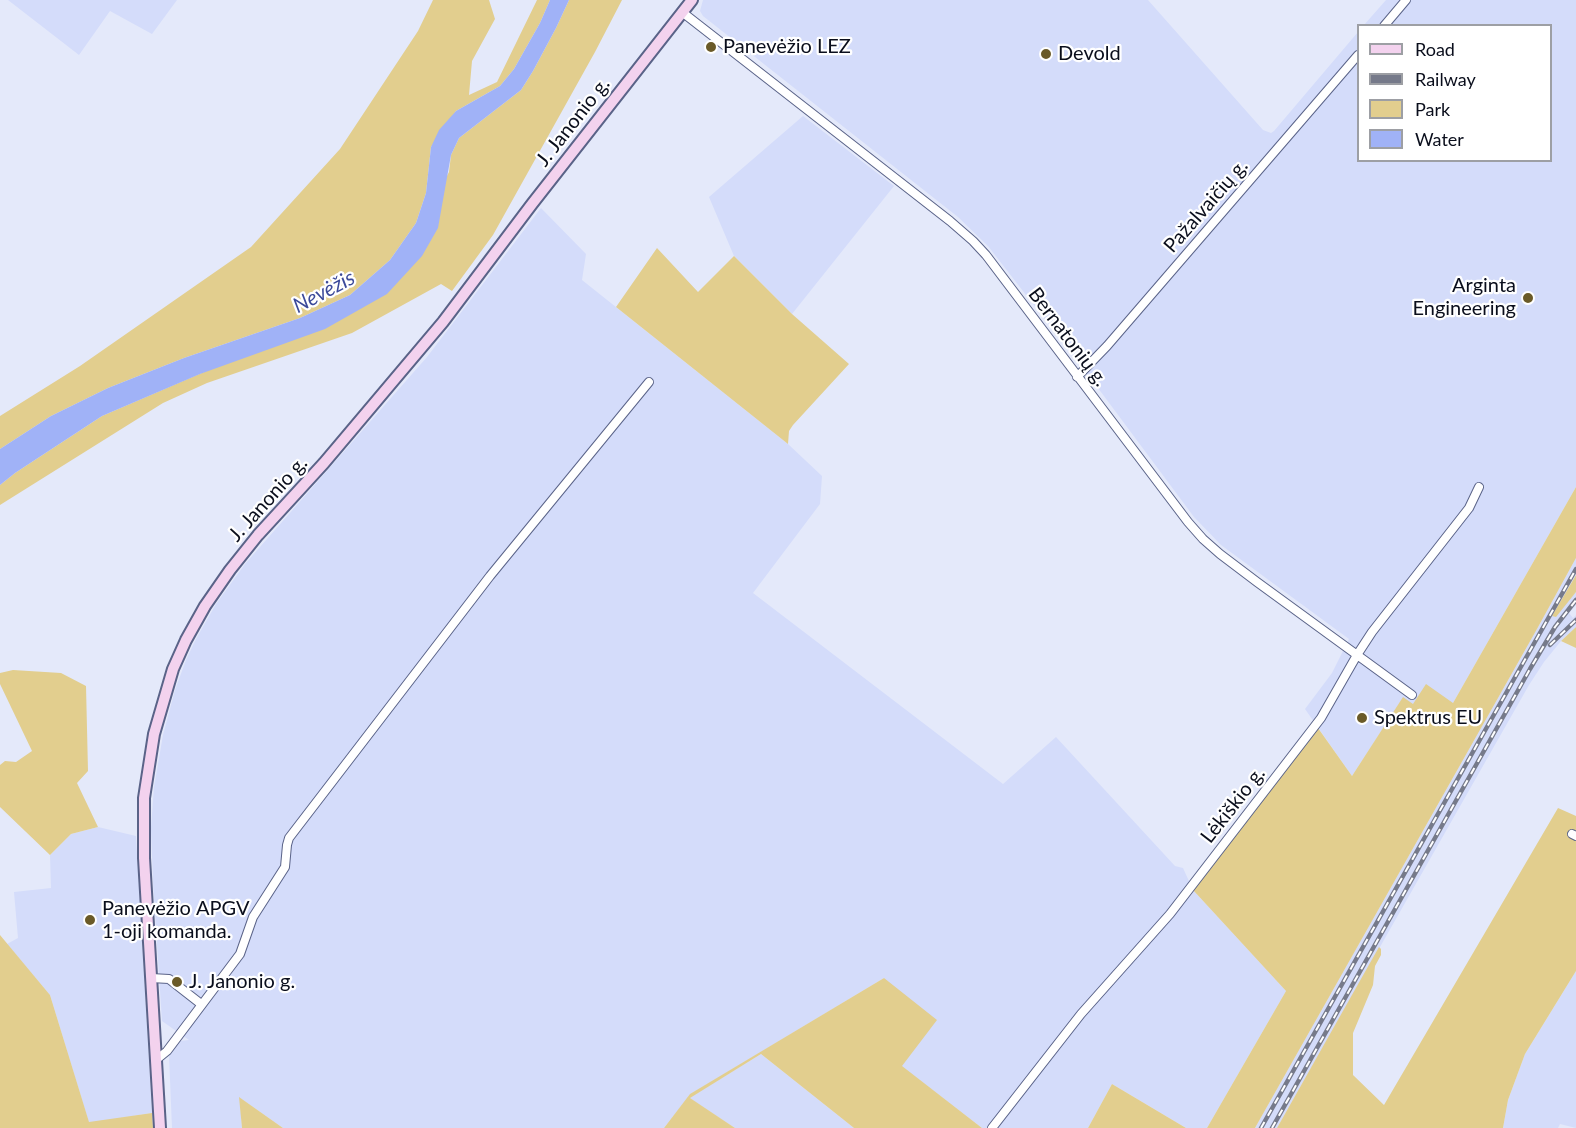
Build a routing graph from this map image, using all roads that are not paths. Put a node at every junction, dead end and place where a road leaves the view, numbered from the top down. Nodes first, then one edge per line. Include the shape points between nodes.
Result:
1 (692, 0) edge
2 (1406, 0) edge
3 (682, 12) junction
4 (1386, 24) edge
5 (1357, 57) edge
6 (1077, 377) junction
7 (649, 382) dead end
8 (1479, 488) dead end
9 (1357, 655) junction
10 (1412, 695) dead end
11 (152, 978) junction
12 (201, 1004) junction
13 (156, 1060) junction
14 (160, 1128) edge
15 (992, 1128) edge

1 - 3 street, J. Janonio g.
2 - 4 street
3 - 6 street, Bernatonių g. via 957,226 986,255
3 - 11 street, J. Janonio g. via 443,322 230,570 194,625 162,704 145,790 144,858
5 - 6 street, Pažalvaičių g.
6 - 9 street, Bernatonių g. via 1203,538
7 - 12 street via 497,567 290,838 285,867 253,917 240,954
8 - 9 street, Lėkiškio g. via 1469,508
9 - 10 street, Bernatonių g.
9 - 15 street, Lėkiškio g. via 1321,718 1170,914 1081,1014
11 - 12 street via 169,979
11 - 13 street, J. Janonio g.
12 - 13 street
13 - 14 street, J. Janonio g.

